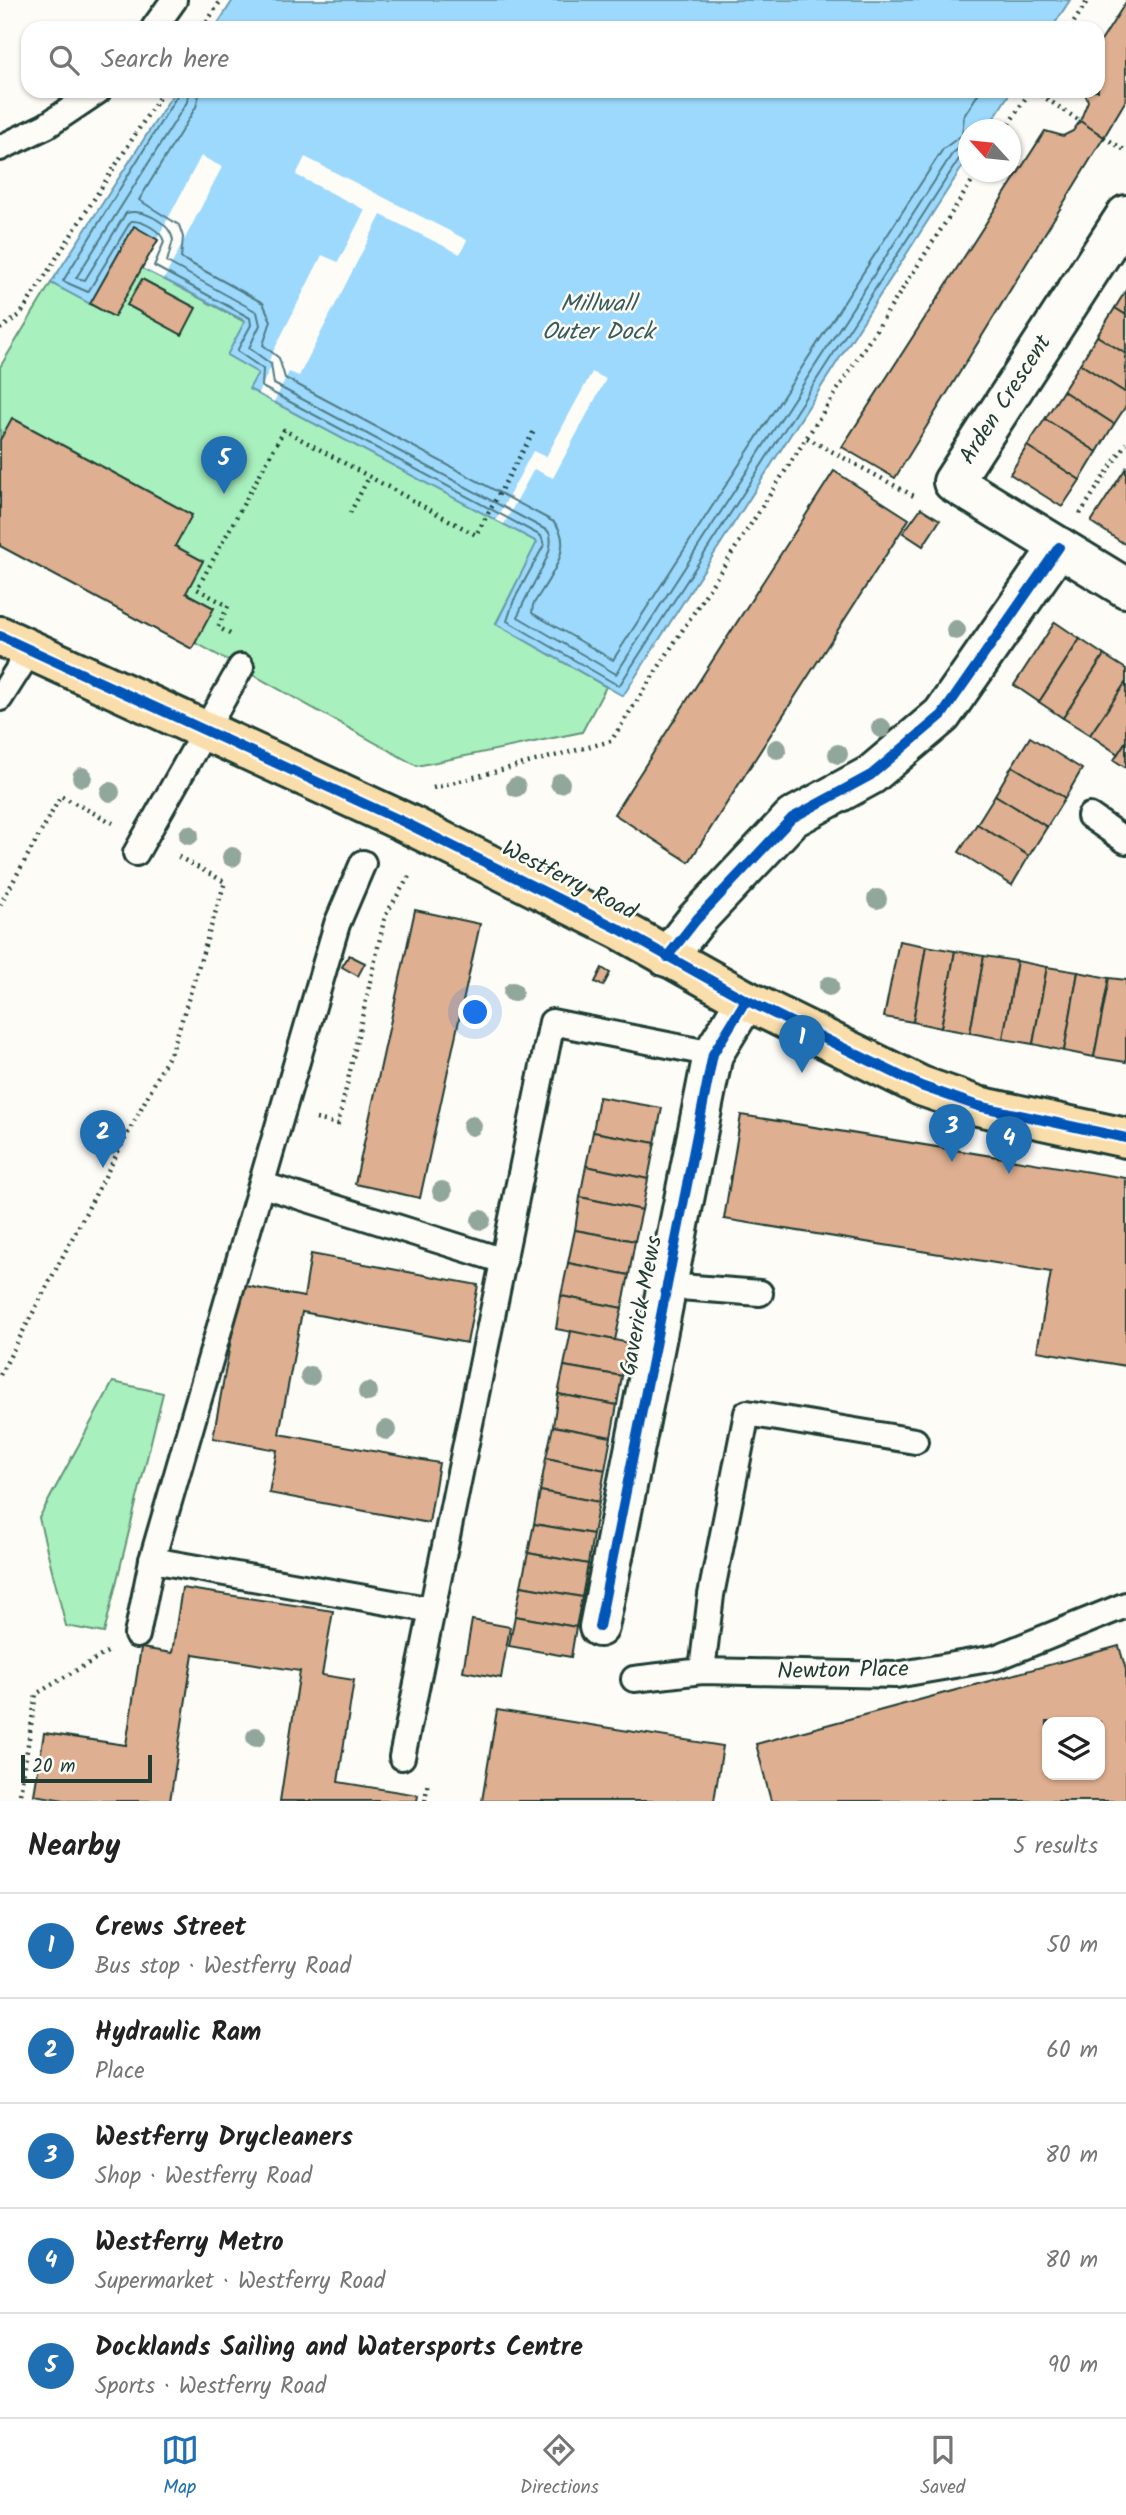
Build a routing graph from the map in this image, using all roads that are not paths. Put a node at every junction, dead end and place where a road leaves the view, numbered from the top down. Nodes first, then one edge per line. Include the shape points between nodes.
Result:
1 (174, 0) edge
2 (159, 21) edge
3 (88, 98) edge
4 (0, 148) edge
5 (1126, 215) edge
6 (1059, 547) junction
7 (1126, 588) edge
8 (15, 642) edge
9 (241, 667) dead end
10 (0, 698) edge
11 (204, 732) junction
12 (1090, 816) dead end
13 (1126, 841) edge
14 (136, 852) dead end
15 (363, 863) dead end
16 (667, 957) junction
17 (746, 1000) junction
18 (713, 1054) junction
19 (1126, 1138) edge
20 (263, 1185) junction
21 (503, 1261) junction
22 (667, 1286) junction
23 (760, 1293) dead end
24 (915, 1441) dead end
25 (152, 1560) junction
26 (1126, 1605) edge
27 (432, 1610) junction
28 (599, 1627) dead end
29 (137, 1635) road end
30 (702, 1671) junction
31 (634, 1679) dead end
32 (402, 1757) dead end

1 - 2 lane
3 - 4 lane via 46,126
5 - 6 street, Arden Crescent via 953,482
6 - 7 street, Arden Crescent
6 - 16 street via 942,715 872,775 792,818
8 - 10 lane
8 - 11 main road, Westferry Road
9 - 11 lane
11 - 14 lane
11 - 16 main road, Westferry Road via 418,829
12 - 13 lane
15 - 20 lane via 337,924
16 - 17 main road, Westferry Road
17 - 18 street, Gaverick Mews
17 - 19 main road, Westferry Road via 921,1086 978,1106
18 - 21 lane via 552,1022
18 - 22 street, Gaverick Mews
20 - 21 lane
20 - 25 lane
21 - 27 lane
22 - 23 lane
22 - 28 street, Gaverick Mews
24 - 30 lane via 747,1413 711,1595
25 - 27 lane
25 - 29 lane
26 - 30 lane, Newton Place via 995,1658 909,1673
27 - 32 lane
30 - 31 lane, Newton Place

